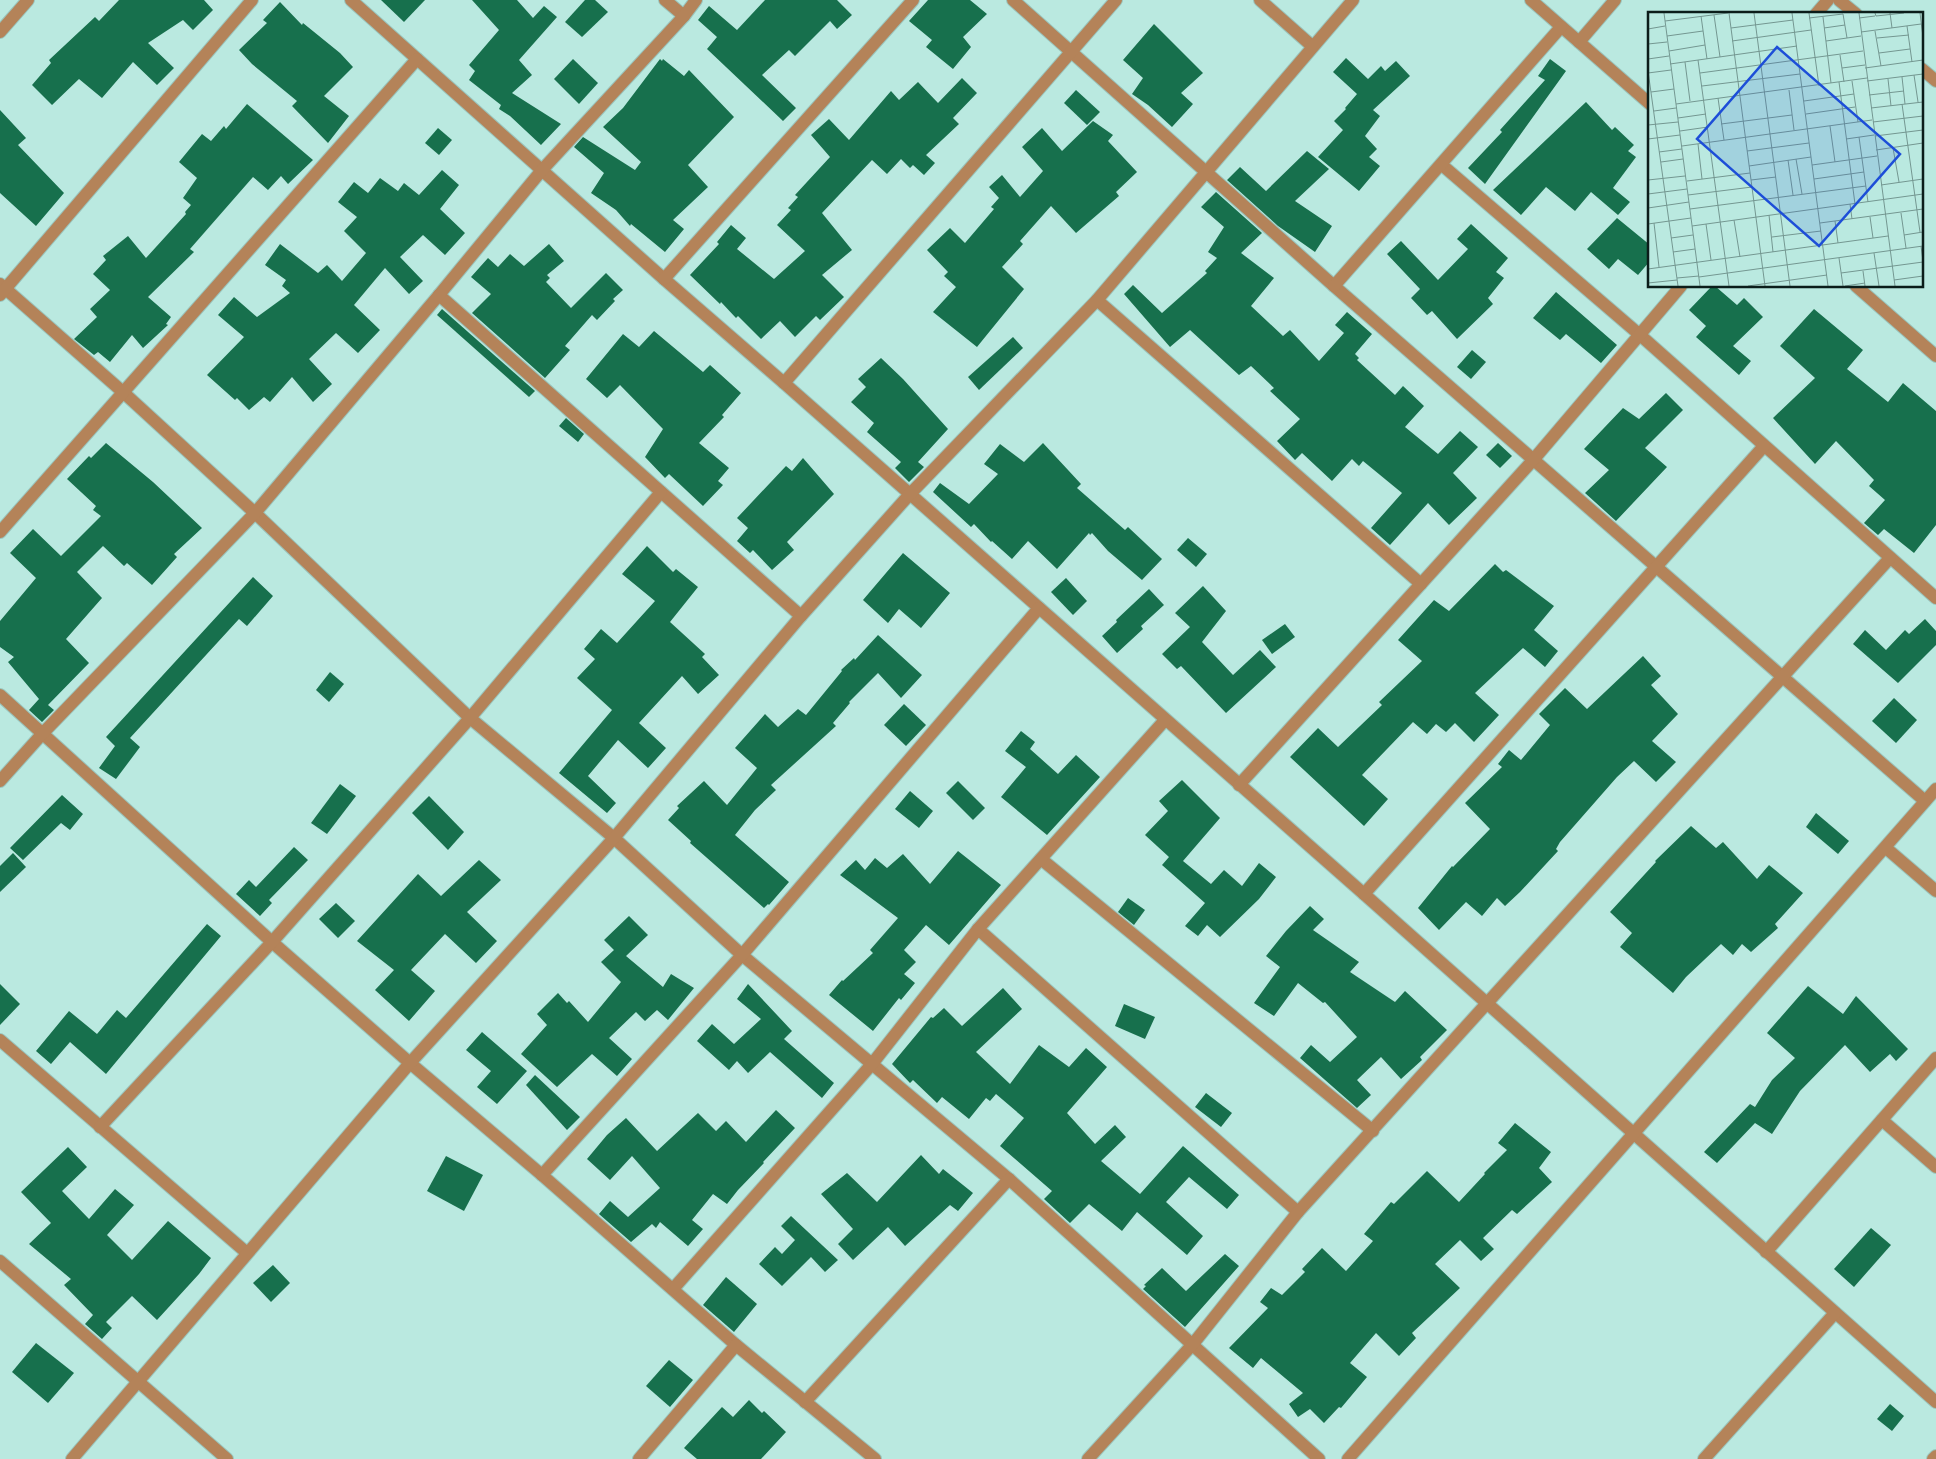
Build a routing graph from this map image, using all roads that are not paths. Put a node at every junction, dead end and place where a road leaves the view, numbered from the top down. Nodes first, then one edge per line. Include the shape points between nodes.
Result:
1 (28, 0) edge
2 (252, 0) edge
3 (351, 0) edge
4 (665, 0) edge
5 (696, 0) edge
6 (913, 0) edge
7 (1013, 0) edge
8 (1116, 0) edge
9 (1260, 0) edge
10 (1353, 0) edge
11 (1531, 0) edge
12 (1615, 0) edge
13 (1828, 0) edge
14 (1840, 0) edge
15 (1818, 12) edge
16 (1854, 12) edge
17 (684, 16) junction
18 (1561, 27) junction
19 (0, 32) edge
20 (1579, 42) junction
21 (1312, 46) junction
22 (1071, 51) junction
23 (417, 58) junction
24 (1924, 71) edge
25 (1936, 81) edge
26 (1648, 102) edge
27 (1442, 165) junction
28 (542, 170) junction
29 (1206, 173) junction
30 (664, 279) junction
31 (1334, 286) junction
32 (1679, 288) edge
33 (1858, 288) edge
34 (2, 290) edge
35 (439, 295) junction
36 (1097, 300) junction
37 (1640, 335) junction
38 (1936, 356) edge
39 (784, 383) junction
40 (124, 392) junction
41 (1764, 446) junction
42 (1534, 459) junction
43 (661, 492) junction
44 (910, 494) junction
45 (255, 513) junction
46 (0, 532) edge
47 (1890, 558) junction
48 (1656, 566) junction
49 (1421, 584) junction
50 (1936, 598) edge
51 (1039, 608) junction
52 (801, 616) junction
53 (1782, 678) junction
54 (0, 695) edge
55 (470, 718) junction
56 (1164, 720) junction
57 (43, 733) junction
58 (0, 781) edge
59 (1239, 785) junction
60 (1936, 789) edge
61 (1925, 802) junction
62 (614, 838) junction
63 (1886, 848) junction
64 (1041, 859) junction
65 (1936, 891) edge
66 (1364, 894) junction
67 (978, 929) junction
68 (272, 942) junction
69 (742, 955) junction
70 (1487, 1004) junction
71 (0, 1040) edge
72 (1936, 1058) edge
73 (410, 1063) junction
74 (872, 1064) junction
75 (1882, 1120) junction
76 (100, 1127) junction
77 (1373, 1130) junction
78 (1634, 1134) junction
79 (1936, 1167) edge
80 (542, 1175) junction
81 (1009, 1179) junction
82 (1298, 1212) junction
83 (1766, 1252) junction
84 (247, 1253) junction
85 (2, 1266) edge
86 (673, 1289) junction
87 (1836, 1313) junction
88 (1193, 1344) junction
89 (736, 1345) junction
90 (139, 1382) junction
91 (805, 1402) junction
92 (1936, 1402) edge
93 (1936, 1456) edge
94 (871, 1458) edge
95 (72, 1459) edge
96 (227, 1459) edge
97 (638, 1459) edge
98 (1088, 1459) edge
99 (1319, 1459) edge
100 (1348, 1459) edge
101 (1704, 1459) edge
102 (1933, 1459) edge

1 - 19 street
2 - 34 street
3 - 23 street
4 - 17 street
5 - 17 street
6 - 30 street
7 - 22 street
8 - 22 street
9 - 21 street
10 - 21 street
11 - 18 street
12 - 20 street
13 - 15 street
14 - 16 street
17 - 28 street
18 - 20 street
18 - 27 street
20 - 26 street
21 - 29 street
22 - 29 street
22 - 39 street
23 - 28 street
23 - 40 street
24 - 25 street
27 - 31 street
27 - 37 street
28 - 30 street
28 - 35 street
29 - 31 street
29 - 36 street
30 - 39 street
31 - 42 street
32 - 37 street
33 - 38 street
34 - 40 street
35 - 43 street
35 - 45 street
36 - 44 street
36 - 49 street
37 - 41 street
37 - 42 street
39 - 44 street
40 - 45 street
40 - 46 street
41 - 47 street
41 - 48 street
42 - 48 street
42 - 49 street
43 - 52 street
43 - 55 street
44 - 51 street
44 - 52 street
45 - 55 street
45 - 57 street
47 - 50 street
47 - 53 street
48 - 53 street
48 - 66 street
49 - 59 street
51 - 56 street
51 - 69 street
52 - 62 street
53 - 61 street
53 - 70 street
54 - 57 street
55 - 62 street
55 - 68 street
56 - 59 street
56 - 64 street
57 - 58 street
57 - 68 street
59 - 66 street
60 - 61 street
61 - 63 street
62 - 69 street
62 - 73 street
63 - 65 street
63 - 78 street
64 - 67 street
64 - 77 street
66 - 70 street
67 - 74 street
67 - 82 street
68 - 73 street
68 - 76 street
69 - 74 street
69 - 80 street
70 - 77 street
70 - 78 street
71 - 76 street
72 - 75 street
73 - 80 street
73 - 84 street
74 - 81 street
74 - 86 street
75 - 79 street
75 - 83 street
76 - 84 street
77 - 82 street
78 - 83 street
78 - 100 street
80 - 86 street
81 - 88 street
81 - 91 street
82 - 88 street
83 - 87 street
84 - 90 street
85 - 90 street
86 - 89 street
87 - 92 street
87 - 101 street
88 - 98 street
88 - 99 street
89 - 91 street
89 - 97 street
90 - 95 street
90 - 96 street
91 - 94 street
93 - 102 street

